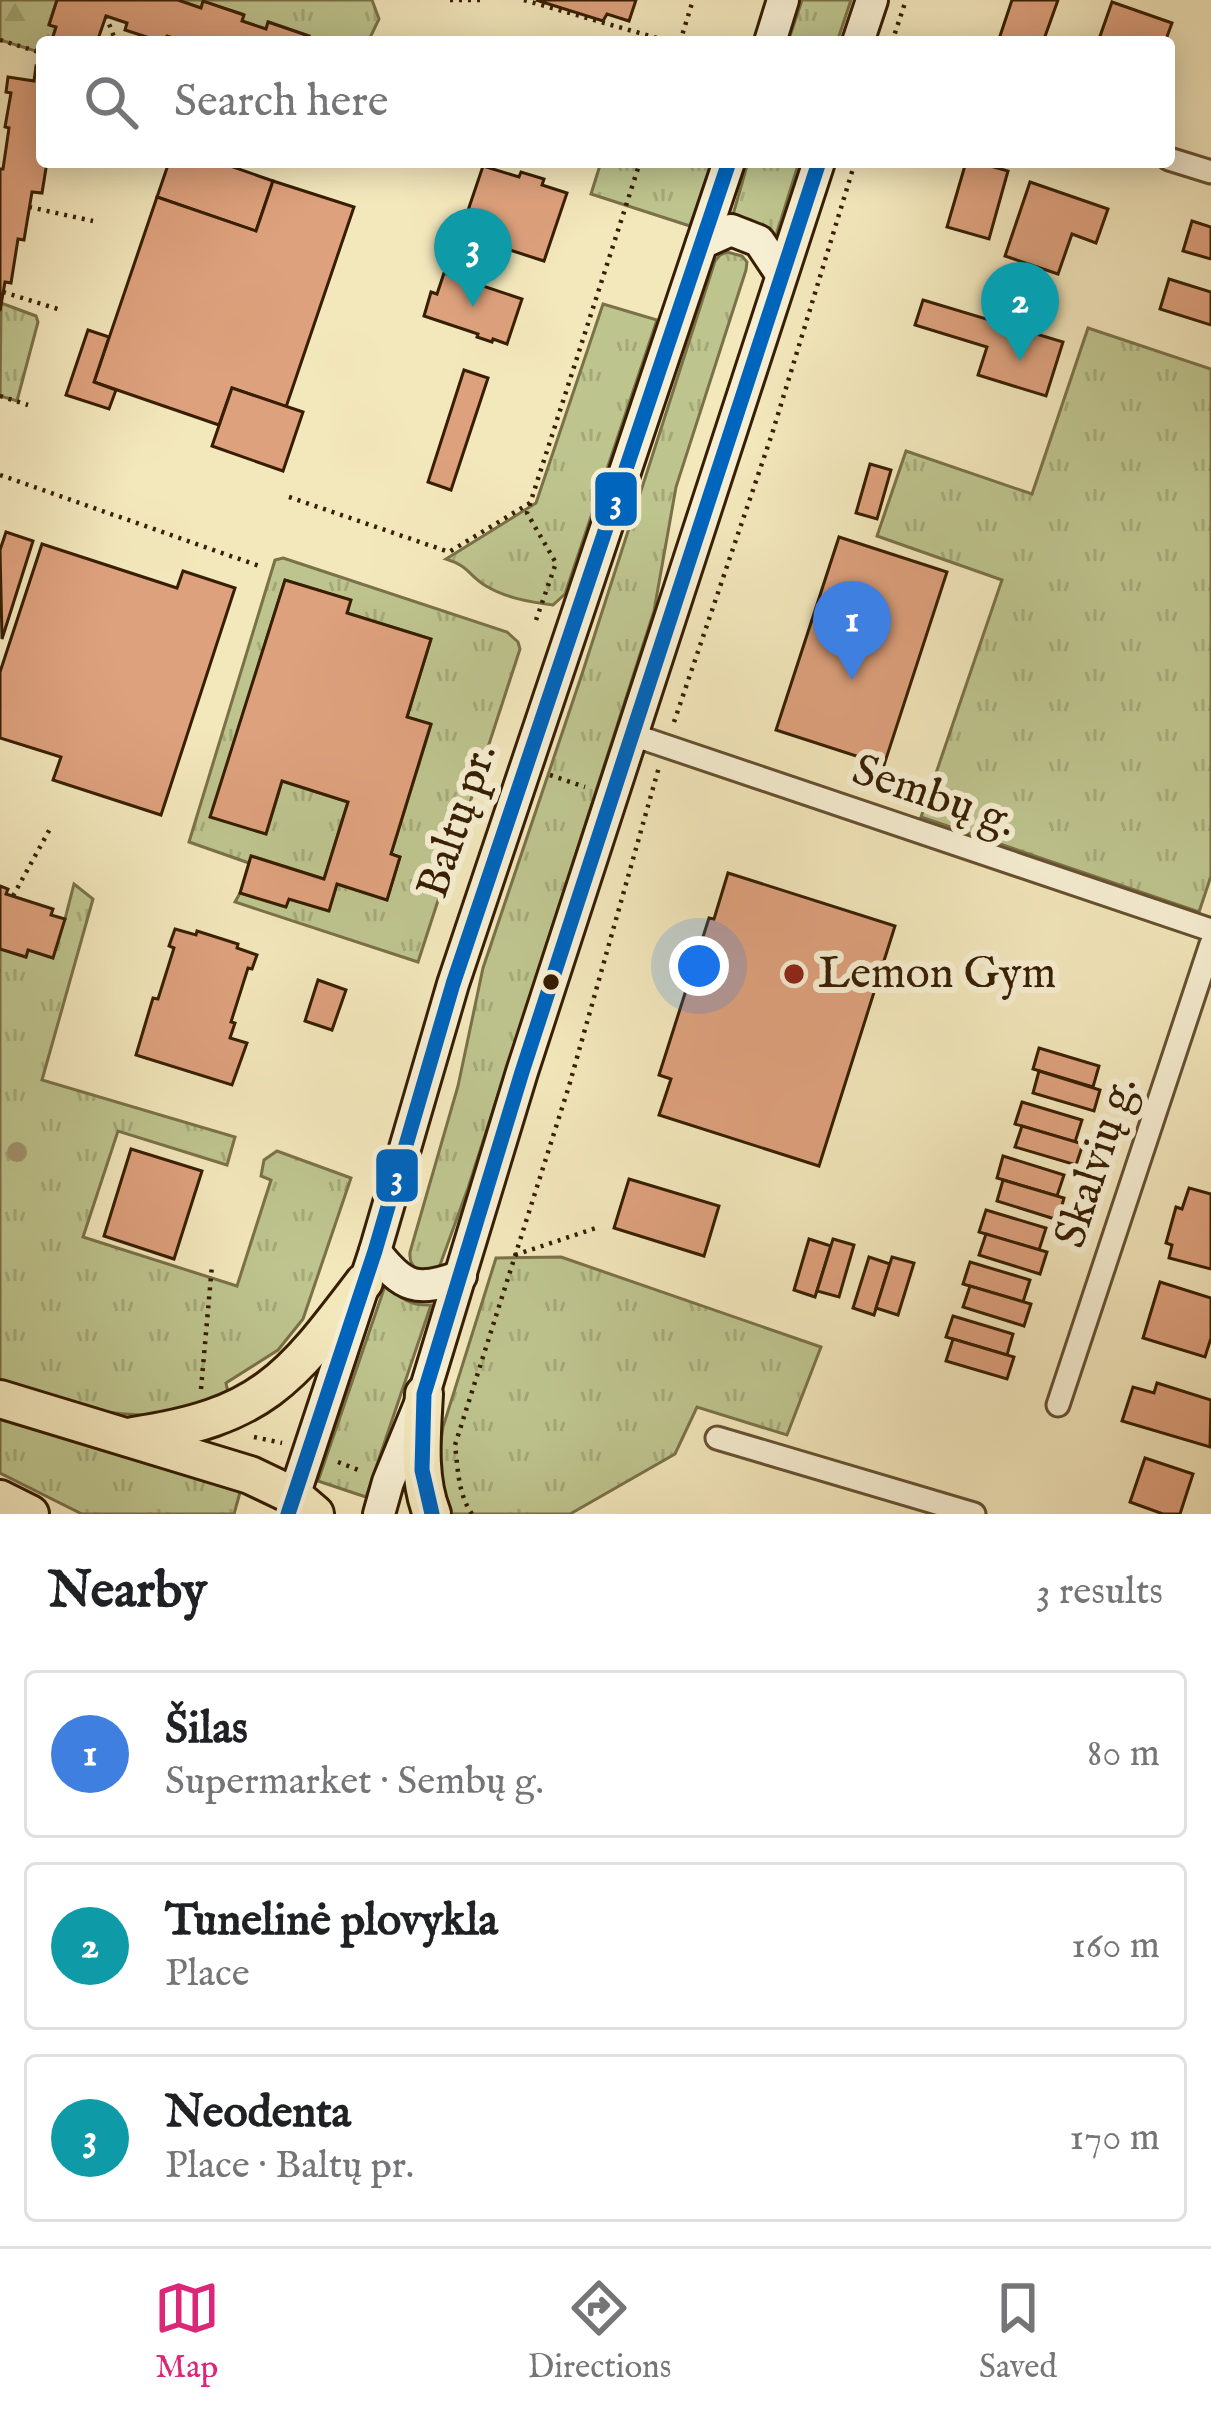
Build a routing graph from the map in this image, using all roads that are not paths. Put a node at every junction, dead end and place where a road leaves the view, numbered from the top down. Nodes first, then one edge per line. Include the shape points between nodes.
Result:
1 (783, 0) edge
2 (872, 0) edge
3 (772, 36) edge
4 (860, 36) edge
5 (1175, 161) edge
6 (728, 168) edge
7 (816, 168) edge
8 (1211, 172) edge
9 (703, 242) junction
10 (781, 274) junction
11 (633, 735) junction
12 (1211, 930) edge
13 (1211, 944) edge
14 (369, 1266) junction
15 (460, 1276) junction
16 (424, 1394) junction
17 (0, 1399) edge
18 (1058, 1405) dead end
19 (122, 1438) junction
20 (717, 1438) dead end
21 (0, 1498) edge
22 (299, 1508) edge
23 (30, 1514) edge
24 (379, 1514) edge
25 (432, 1514) edge
26 (974, 1514) edge

1 - 3 main road
2 - 4 main road
5 - 8 street
6 - 9 main road, Baltų pr.
7 - 10 main road
9 - 10 main road via 731,230 759,241
9 - 14 main road, Baltų pr. via 453,984
10 - 11 main road
11 - 12 street, Sembų g.
11 - 15 main road
13 - 18 street, Skalvių g.
14 - 15 main road via 416,1286
14 - 19 main road via 313,1347 267,1393 219,1417
14 - 22 main road, Baltų pr.
15 - 16 main road
16 - 24 main road
16 - 25 main road via 423,1474
17 - 19 main road
19 - 22 main road via 250,1475
20 - 26 street
21 - 23 main road

